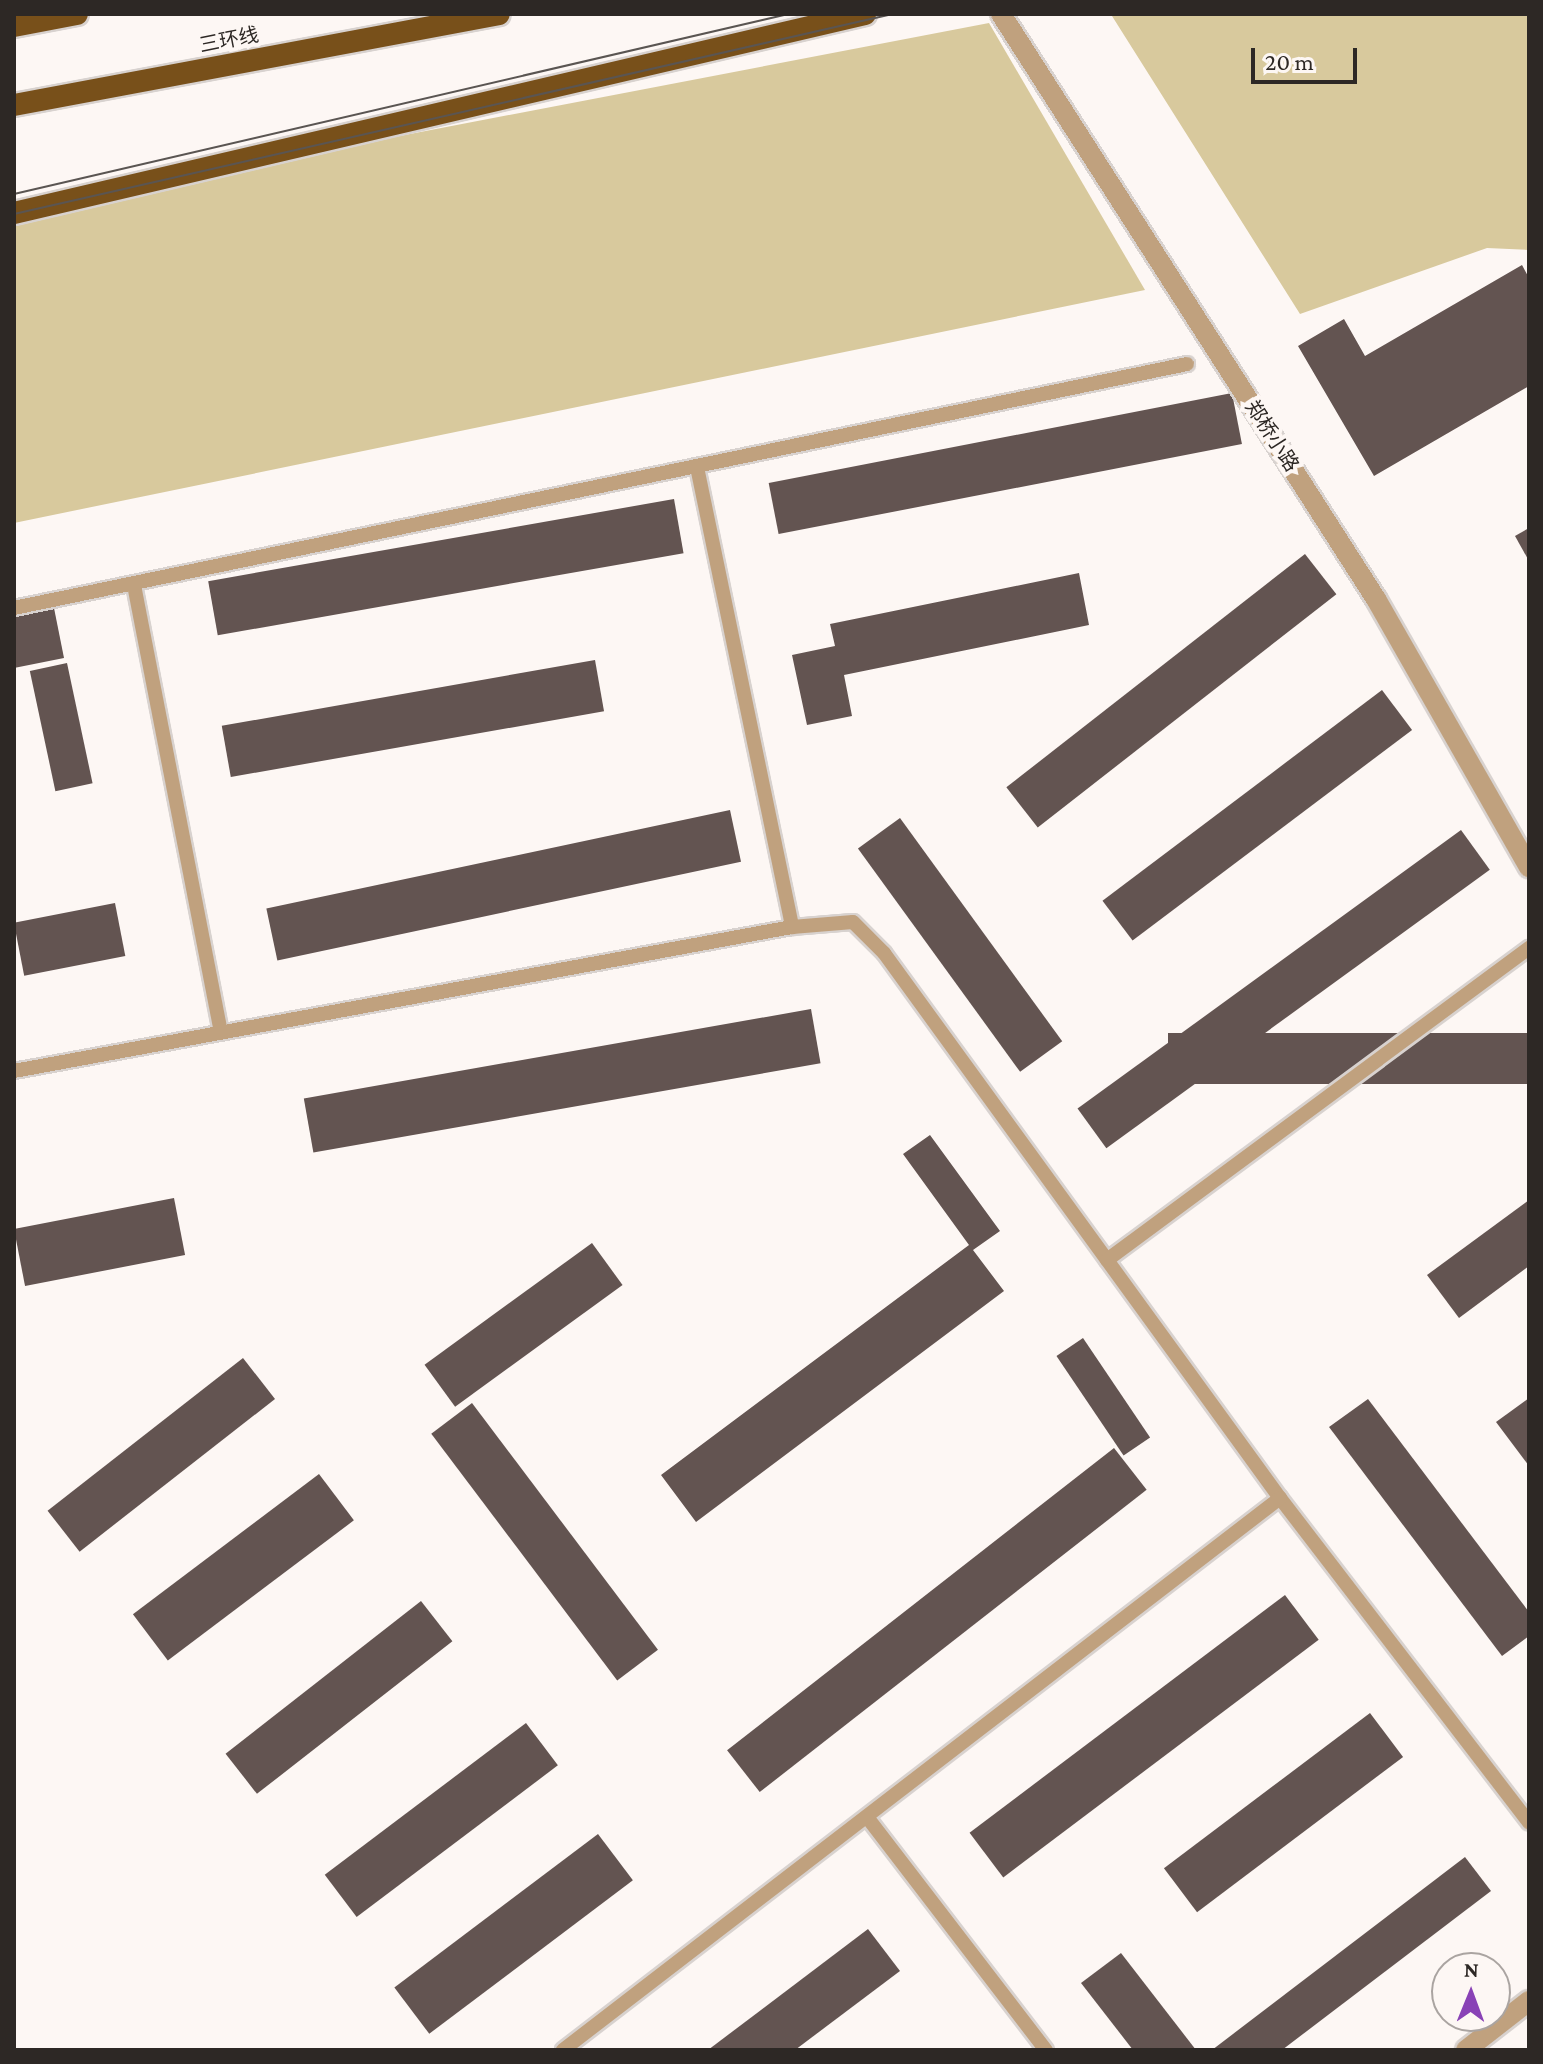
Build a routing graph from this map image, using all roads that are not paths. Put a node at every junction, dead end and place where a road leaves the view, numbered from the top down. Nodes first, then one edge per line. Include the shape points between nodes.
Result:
1 (77, 14) edge
2 (499, 14) edge
3 (865, 14) edge
4 (1001, 14) edge
5 (14, 26) edge
6 (14, 105) edge
7 (14, 213) edge
8 (1187, 364) dead end
9 (697, 467) junction
10 (134, 585) junction
11 (14, 608) edge
12 (1529, 867) edge
13 (792, 927) junction
14 (1529, 948) edge
15 (221, 1032) junction
16 (14, 1071) edge
17 (1107, 1260) junction
18 (1280, 1498) junction
19 (867, 1817) junction
20 (1529, 1823) edge
21 (1529, 2001) edge
22 (563, 2050) edge
23 (1046, 2050) edge
24 (1466, 2050) edge

1 - 5 highway
2 - 6 highway, 三环线
3 - 7 highway
4 - 12 street, 郑桥小路 via 1376,599
8 - 9 lane
9 - 10 lane
9 - 13 lane
10 - 11 lane
10 - 15 lane
13 - 15 lane
13 - 17 lane via 853,922 884,953
14 - 17 lane
15 - 16 lane
17 - 18 lane
18 - 19 lane
18 - 20 lane
19 - 22 lane
19 - 23 lane
21 - 24 street

